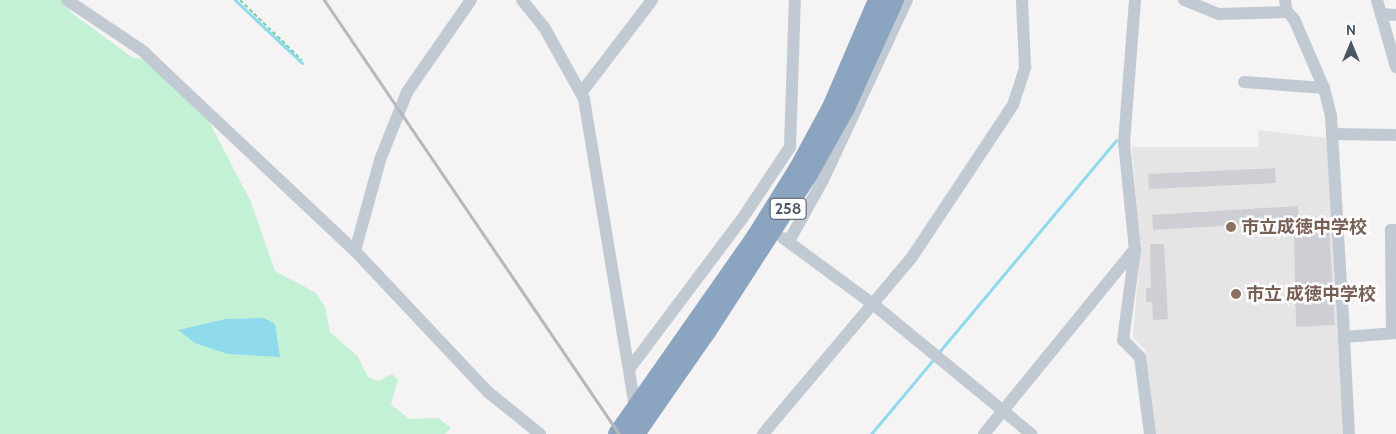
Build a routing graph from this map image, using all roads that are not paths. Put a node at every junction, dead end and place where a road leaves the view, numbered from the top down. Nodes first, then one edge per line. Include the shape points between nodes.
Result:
1 (67, 0) edge
2 (472, 0) edge
3 (522, 0) edge
4 (652, 0) edge
5 (795, 0) edge
6 (876, 0) edge
7 (895, 0) edge
8 (907, 0) edge
9 (1022, 0) edge
10 (1135, 0) edge
11 (1184, 0) edge
12 (1377, 0) edge
13 (1286, 6) edge
14 (1382, 14) junction
15 (1396, 15) edge
16 (1396, 67) edge
17 (1244, 82) dead end
18 (1324, 88) junction
19 (582, 93) junction
20 (1332, 134) junction
21 (1396, 134) edge
22 (1396, 230) edge
23 (1135, 250) junction
24 (356, 251) junction
25 (873, 304) junction
26 (1394, 333) edge
27 (1344, 337) junction
28 (630, 368) junction
29 (650, 400) junction
30 (1004, 410) junction
31 (540, 434) edge
32 (617, 434) edge
33 (637, 434) edge
34 (763, 434) edge
35 (984, 434) edge
36 (1031, 434) edge
37 (1150, 434) edge
38 (1349, 434) edge

1 - 24 street via 143,51
2 - 24 street via 407,92 380,160
3 - 19 street via 544,26
4 - 19 street via 596,70
5 - 28 street via 790,148 745,221
6 - 29 highway, 258 via 832,105 798,168
7 - 29 highway, 258 via 846,108 808,176
8 - 25 street via 824,180 786,240
9 - 25 street via 1025,67 1013,105 912,257
10 - 23 street via 1124,142
11 - 13 street via 1219,14
12 - 14 street
13 - 18 street
14 - 15 street
14 - 16 street
17 - 18 street
18 - 20 street
19 - 28 street via 615,299
20 - 21 street
20 - 27 street
22 - 26 street via 1391,230
23 - 30 street
23 - 37 street via 1123,340 1140,356
24 - 31 street via 488,392
25 - 30 street
25 - 34 street
26 - 27 street
27 - 38 street
28 - 33 street
29 - 32 highway, 258
29 - 33 highway, 258
30 - 35 street
30 - 36 street

